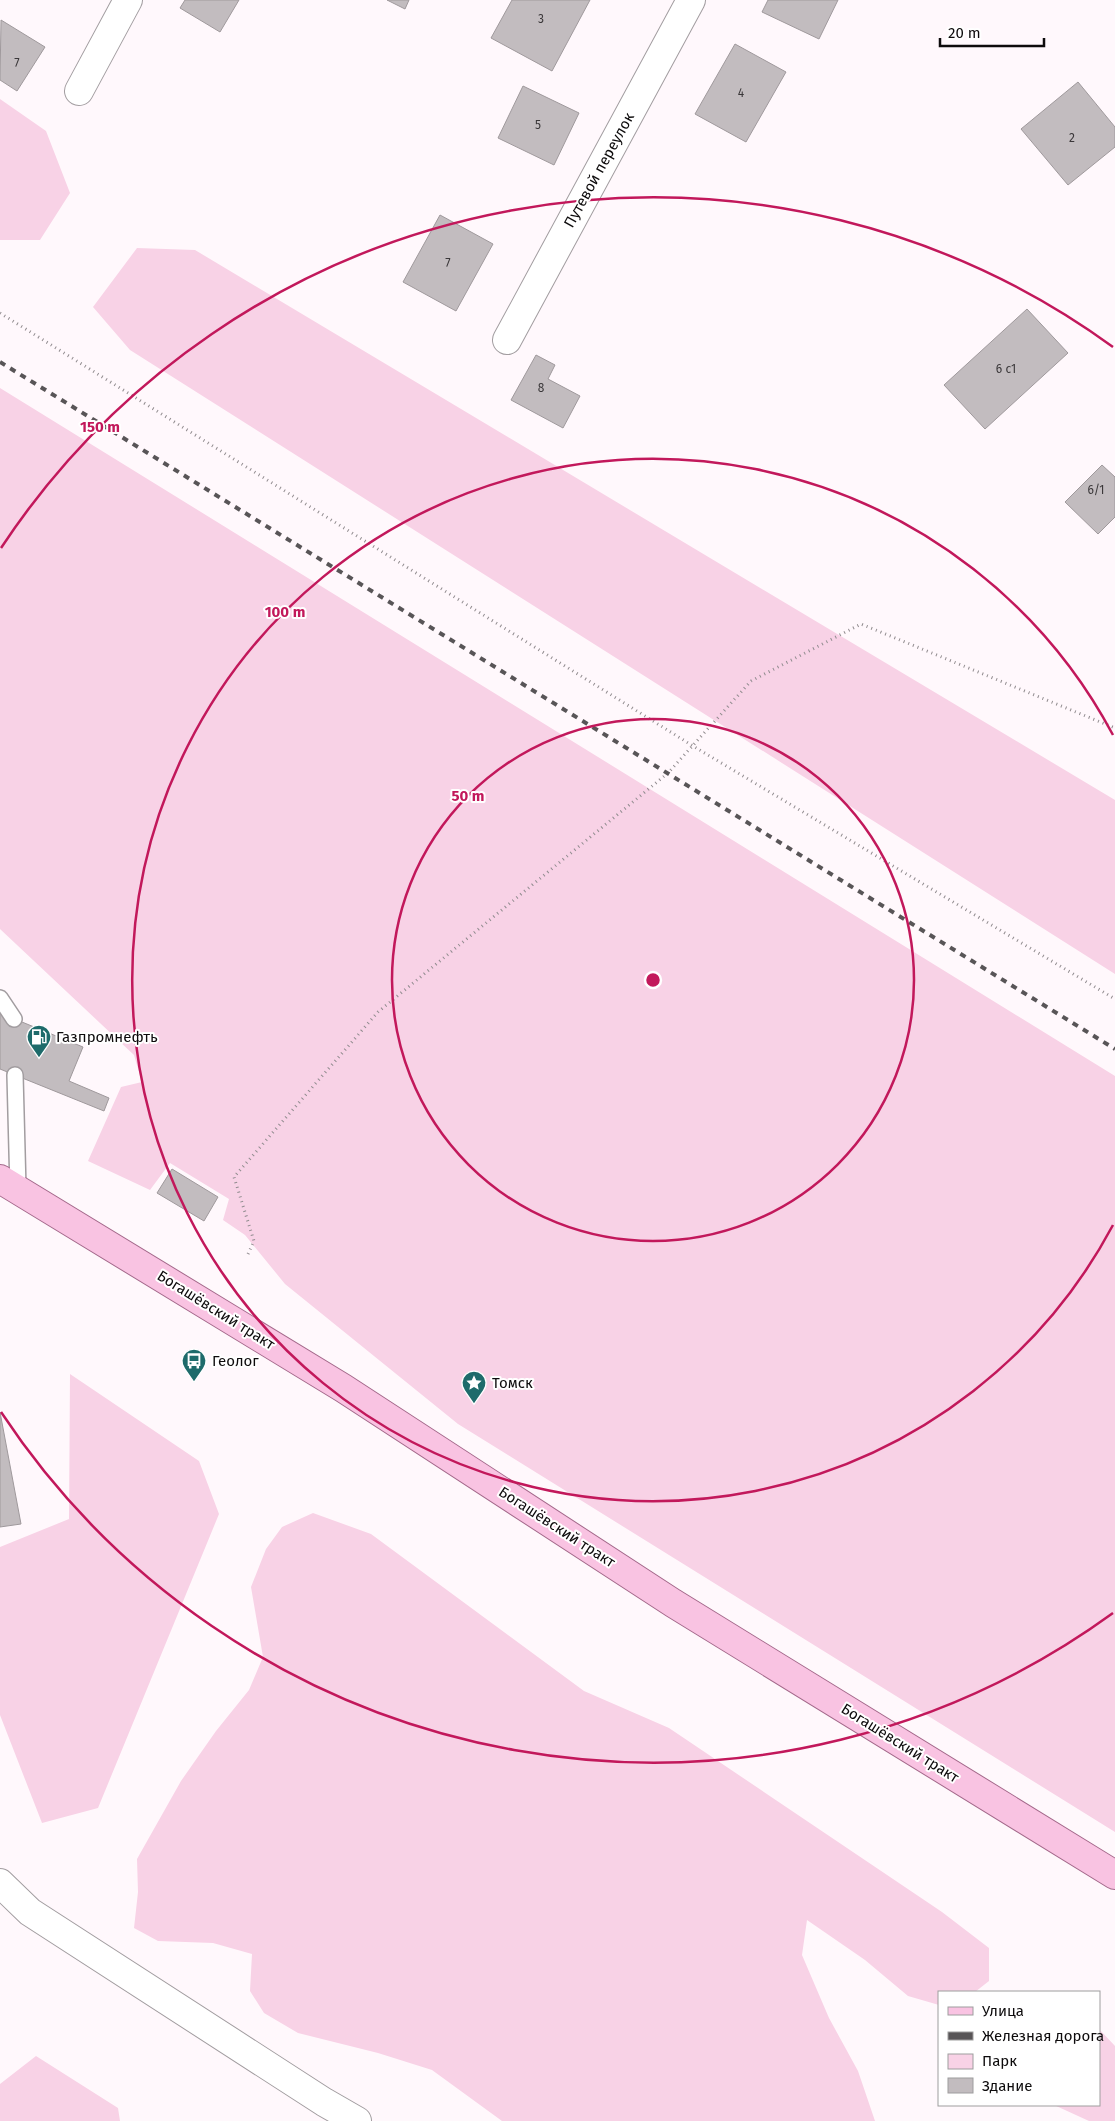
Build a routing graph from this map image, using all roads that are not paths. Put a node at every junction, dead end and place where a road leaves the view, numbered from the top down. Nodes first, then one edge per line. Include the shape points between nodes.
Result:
1 (128, 0) edge
2 (691, 0) edge
3 (79, 91) dead end
4 (506, 340) dead end
5 (0, 998) edge
6 (14, 1019) dead end
7 (15, 1075) dead end
8 (9, 1184) edge
9 (1115, 1875) edge
10 (0, 1882) edge
11 (356, 2121) edge

1 - 3 street
2 - 4 street, Путевой переулок
5 - 6 lane
7 - 8 lane
8 - 9 main road, Богашёвский тракт via 344,1388 673,1602
10 - 11 street via 30,1912

